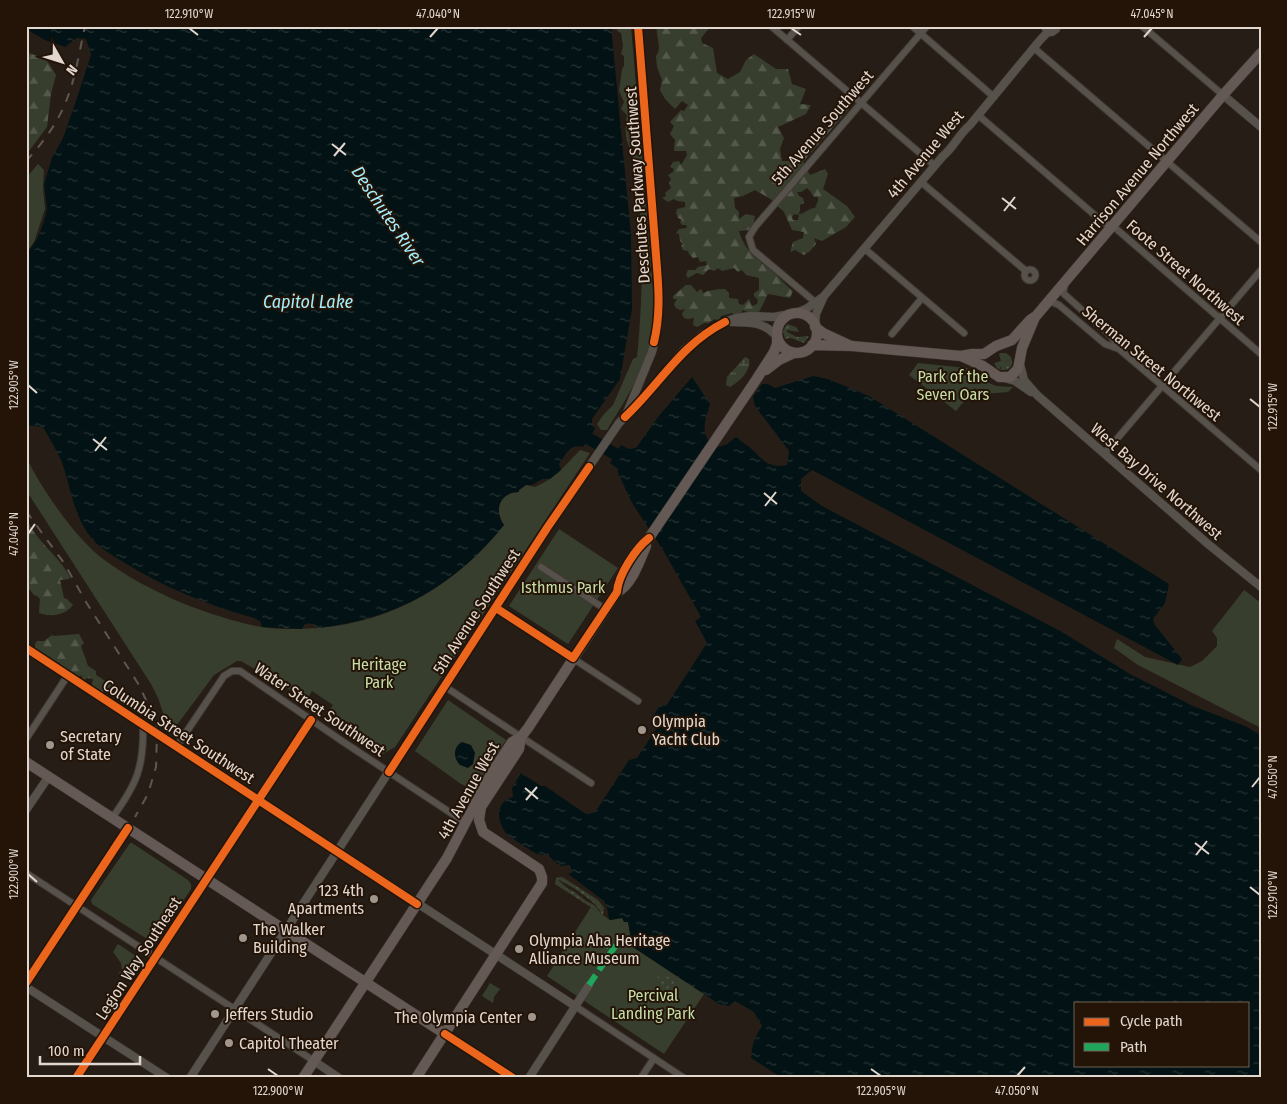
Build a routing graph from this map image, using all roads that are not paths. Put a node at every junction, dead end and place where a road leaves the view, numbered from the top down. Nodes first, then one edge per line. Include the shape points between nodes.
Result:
1 (638, 26) edge
2 (771, 26) edge
3 (799, 26) edge
4 (912, 26) edge
5 (927, 26) edge
6 (1057, 26) edge
7 (1142, 26) edge
8 (1047, 29) edge
9 (921, 34) junction
10 (787, 40) junction
11 (1034, 48) junction
12 (1261, 53) edge
13 (1223, 95) junction
14 (994, 97) junction
15 (861, 103) junction
16 (978, 115) junction
17 (1261, 127) edge
18 (1167, 161) junction
19 (935, 166) junction
20 (921, 182) junction
21 (1113, 226) junction
22 (1261, 242) edge
23 (865, 249) junction
24 (1261, 270) edge
25 (1026, 272) dead end
26 (1067, 279) junction
27 (824, 296) junction
28 (922, 298) junction
29 (815, 302) junction
30 (1047, 303) junction
31 (793, 314) junction
32 (1036, 316) junction
33 (1219, 318) junction
34 (725, 322) junction
35 (815, 326) junction
36 (964, 333) dead end
37 (892, 334) dead end
38 (777, 341) junction
39 (812, 345) junction
40 (852, 346) junction
41 (996, 348) junction
42 (1119, 349) junction
43 (794, 353) junction
44 (1261, 354) edge
45 (961, 356) junction
46 (1020, 362) junction
47 (990, 371) junction
48 (1004, 378) junction
49 (756, 380) junction
50 (1161, 387) junction
51 (1037, 395) junction
52 (625, 417) junction
53 (1104, 454) junction
54 (1261, 470) edge
55 (541, 566) dead end
56 (1261, 587) edge
57 (496, 608) junction
58 (605, 609) junction
59 (26, 648) edge
60 (573, 658) junction
61 (68, 675) junction
62 (444, 686) junction
63 (638, 701) dead end
64 (311, 720) junction
65 (143, 724) junction
66 (521, 736) junction
67 (26, 739) edge
68 (177, 746) junction
69 (26, 762) edge
70 (389, 772) junction
71 (49, 776) junction
72 (591, 783) dead end
73 (259, 800) junction
74 (26, 810) edge
75 (112, 818) junction
76 (466, 823) junction
77 (128, 828) junction
78 (483, 832) junction
79 (459, 837) junction
80 (338, 852) junction
81 (26, 873) edge
82 (207, 879) junction
83 (417, 904) junction
84 (76, 906) junction
85 (286, 930) junction
86 (496, 955) junction
87 (155, 957) junction
88 (366, 982) junction
89 (26, 985) edge
90 (589, 985) dead end
91 (575, 1006) junction
92 (235, 1010) junction
93 (444, 1034) junction
94 (103, 1036) junction
95 (654, 1058) junction
96 (314, 1061) junction
97 (76, 1078) edge
98 (166, 1078) edge
99 (190, 1078) edge
100 (303, 1078) edge
101 (339, 1078) edge
102 (416, 1078) edge
103 (513, 1078) edge
104 (528, 1078) edge
105 (641, 1078) edge
106 (684, 1078) edge

1 - 52 street, Deschutes Parkway Southwest via 659,302 658,328 652,352
2 - 10 street
3 - 10 street
4 - 9 street
5 - 9 street, 5th Avenue Southwest
6 - 8 street, 4th Avenue West via 1054,32
7 - 13 street
8 - 11 street, 4th Avenue West
9 - 14 street
9 - 15 street, 5th Avenue Southwest
10 - 15 street
11 - 14 street, 4th Avenue West
11 - 18 street
12 - 13 main road, Harrison Avenue Northwest
13 - 17 street
13 - 18 main road, Harrison Avenue Northwest
14 - 16 street, 4th Avenue West
15 - 19 street
15 - 29 street, 5th Avenue Southwest via 749,237 753,250
16 - 19 street, 4th Avenue West
16 - 21 street, Foote Street Northwest via 1104,223
18 - 21 main road, Harrison Avenue Northwest
18 - 22 street
19 - 20 street, 4th Avenue West
20 - 23 street, 4th Avenue West
20 - 25 street
21 - 26 main road, Harrison Avenue Northwest
21 - 33 street, Foote Street Northwest
23 - 27 street, 4th Avenue West
23 - 28 street
24 - 33 street
26 - 30 main road, Harrison Avenue Northwest
26 - 42 street via 1063,293 1111,336
27 - 29 street, 4th Avenue West
27 - 35 street, 4th Avenue West
28 - 36 street
28 - 37 street
29 - 31 street, 4th Avenue West
30 - 32 main road, Harrison Avenue Northwest
30 - 42 street, Sherman Street Northwest via 1059,305 1105,344
31 - 34 street, 5th Avenue Southwest via 743,316
31 - 35 main road via 807,316
31 - 38 main road via 780,321
32 - 41 main road, Harrison Avenue Northwest via 1012,340
32 - 46 main road, Harrison Avenue Northwest via 1022,348
33 - 44 street, Foote Street Northwest
33 - 50 street
34 - 38 street, 5th Avenue Southwest via 762,325 772,331
34 - 52 street, 5th Avenue Southwest via 694,341
35 - 39 main road via 816,339
35 - 40 main road
38 - 43 main road
38 - 49 main road
39 - 40 main road
39 - 43 main road via 807,350
40 - 45 main road
41 - 45 main road via 984,354
41 - 46 main road via 1011,347
41 - 47 main road via 987,360
42 - 50 street, Sherman Street Northwest
43 - 49 main road via 784,357
45 - 47 main road
46 - 48 main road via 1014,374
46 - 51 street, West Bay Drive Northwest via 1024,380
47 - 48 main road
48 - 51 street, West Bay Drive Northwest
49 - 58 main road, 4th Avenue West via 621,576 617,592
50 - 53 street
50 - 54 street, Sherman Street Northwest
51 - 53 street, West Bay Drive Northwest
52 - 57 street, 5th Avenue Southwest via 610,434
53 - 56 street, West Bay Drive Northwest
55 - 58 street
57 - 60 street
57 - 62 street, 5th Avenue Southwest
58 - 60 main road, 4th Avenue West
59 - 61 street, Columbia Street Southwest
60 - 63 street
60 - 66 main road, 4th Avenue West
61 - 65 street, Columbia Street Southwest
61 - 67 street
62 - 66 street
62 - 70 street, 5th Avenue Southwest
64 - 68 street, Water Street Southwest via 240,672 232,671 224,676
64 - 70 street, Water Street Southwest
64 - 73 street, Legion Way Southeast
65 - 68 street, Columbia Street Southwest
65 - 75 street via 138,775
66 - 72 street
66 - 76 main road, 4th Avenue West via 512,742 496,766
66 - 78 main road via 519,749 481,807 478,816
68 - 73 street, Columbia Street Southwest
69 - 71 main road
70 - 76 street, Water Street Southwest
70 - 80 street, 5th Avenue Southwest
71 - 74 street
71 - 75 main road
73 - 80 street, Columbia Street Southwest
73 - 82 street, Legion Way Southeast
75 - 77 main road
76 - 79 main road, 4th Avenue West
77 - 82 main road
77 - 84 street
78 - 79 main road via 467,831
78 - 86 main road via 540,869 542,877 538,891
79 - 83 main road, 4th Avenue West
80 - 83 street, Columbia Street Southwest
80 - 85 street, 5th Avenue Southwest
81 - 84 street
82 - 85 main road
82 - 87 street, Legion Way Southeast
83 - 86 street, Columbia Street Southwest
83 - 88 main road, 4th Avenue West
84 - 87 street
84 - 89 street
85 - 88 main road
85 - 92 street, 5th Avenue Southwest
86 - 91 street, Columbia Street Southwest
86 - 93 main road
87 - 92 street
87 - 94 street, Legion Way Southeast
88 - 93 main road
88 - 96 main road, 4th Avenue West
89 - 94 street
90 - 91 street
91 - 95 street
91 - 104 street
92 - 96 street
92 - 99 street, 5th Avenue Southwest
93 - 102 main road
93 - 103 street
94 - 97 street, Legion Way Southeast
94 - 98 street
95 - 105 street
95 - 106 street
96 - 100 main road, 4th Avenue West
96 - 101 street

